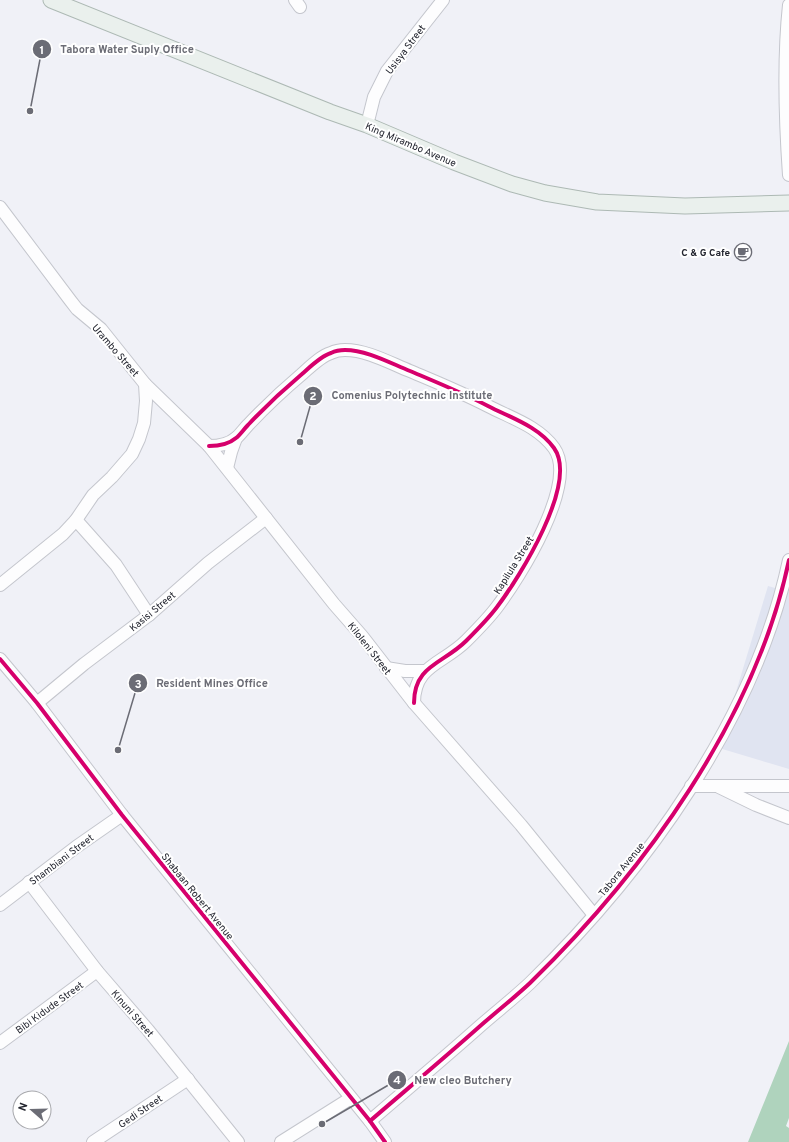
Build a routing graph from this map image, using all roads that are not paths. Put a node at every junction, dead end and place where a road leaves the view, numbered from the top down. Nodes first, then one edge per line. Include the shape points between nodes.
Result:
1 (443, 0) edge
2 (56, 1) edge
3 (789, 5) edge
4 (367, 125) junction
5 (789, 174) edge
6 (789, 203) edge
7 (0, 207) edge
8 (145, 384) junction
9 (236, 438) junction
10 (209, 446) junction
11 (227, 468) junction
12 (266, 518) junction
13 (76, 520) junction
14 (789, 560) edge
15 (0, 585) edge
16 (149, 615) junction
17 (0, 659) edge
18 (386, 668) junction
19 (425, 671) junction
20 (37, 703) junction
21 (414, 704) junction
22 (691, 786) junction
23 (717, 786) junction
24 (789, 786) edge
25 (122, 815) junction
26 (789, 818) edge
27 (29, 882) junction
28 (0, 905) edge
29 (594, 915) junction
30 (97, 971) junction
31 (0, 1043) edge
32 (188, 1079) junction
33 (351, 1098) junction
34 (370, 1121) junction
35 (93, 1142) edge
36 (238, 1142) edge
37 (281, 1142) edge
38 (385, 1142) edge

1 - 4 street, Usisya Street via 387,71 374,97
2 - 4 main road, King Mirambo Avenue
3 - 5 street via 785,72
4 - 6 main road, King Mirambo Avenue via 489,175 562,197 597,202 685,206
7 - 8 street, Urambo Street via 77,309 101,329
8 - 10 street, Kiloleni Street
8 - 13 street, Urambo Street via 144,423 132,454 93,495
9 - 10 street, Kapilula Street via 223,444
9 - 11 street, Kapilula Street
9 - 19 street, Kapilula Street via 265,406 316,362 330,353 345,350 361,352 386,361 472,398 527,425 543,436 555,450 560,466 558,488 540,538 526,563 497,607 472,635 454,652
10 - 11 street, Kiloleni Street
11 - 12 street, Kiloleni Street
12 - 16 street, Kasisi Street
12 - 18 street, Kiloleni Street
13 - 15 street, Urambo Street via 63,534
13 - 16 street via 116,565
14 - 22 street, Tabora Avenue via 766,641 752,675 737,708
16 - 20 street, Kasisi Street
17 - 20 street, Shabaan Robert Avenue
18 - 19 street
18 - 21 street, Kiloleni Street
19 - 21 street, Kapilula Street via 414,692
20 - 25 street, Shabaan Robert Avenue
21 - 29 street, Kiloleni Street via 521,825
22 - 23 street
22 - 29 street, Tabora Avenue via 667,823
23 - 24 street
23 - 26 street
25 - 27 street, Shambiani Street
25 - 33 street, Shabaan Robert Avenue
27 - 28 street, Shambiani Street
27 - 30 street, Kinuni Street
29 - 34 street, Tabora Avenue via 528,984
30 - 31 street, Bibi Kidude Street
30 - 32 street, Kinuni Street
32 - 35 street, Gedi Street
32 - 36 street, Kinuni Street
33 - 34 street, Shabaan Robert Avenue
33 - 37 street
34 - 38 street, Shabaan Robert Avenue

